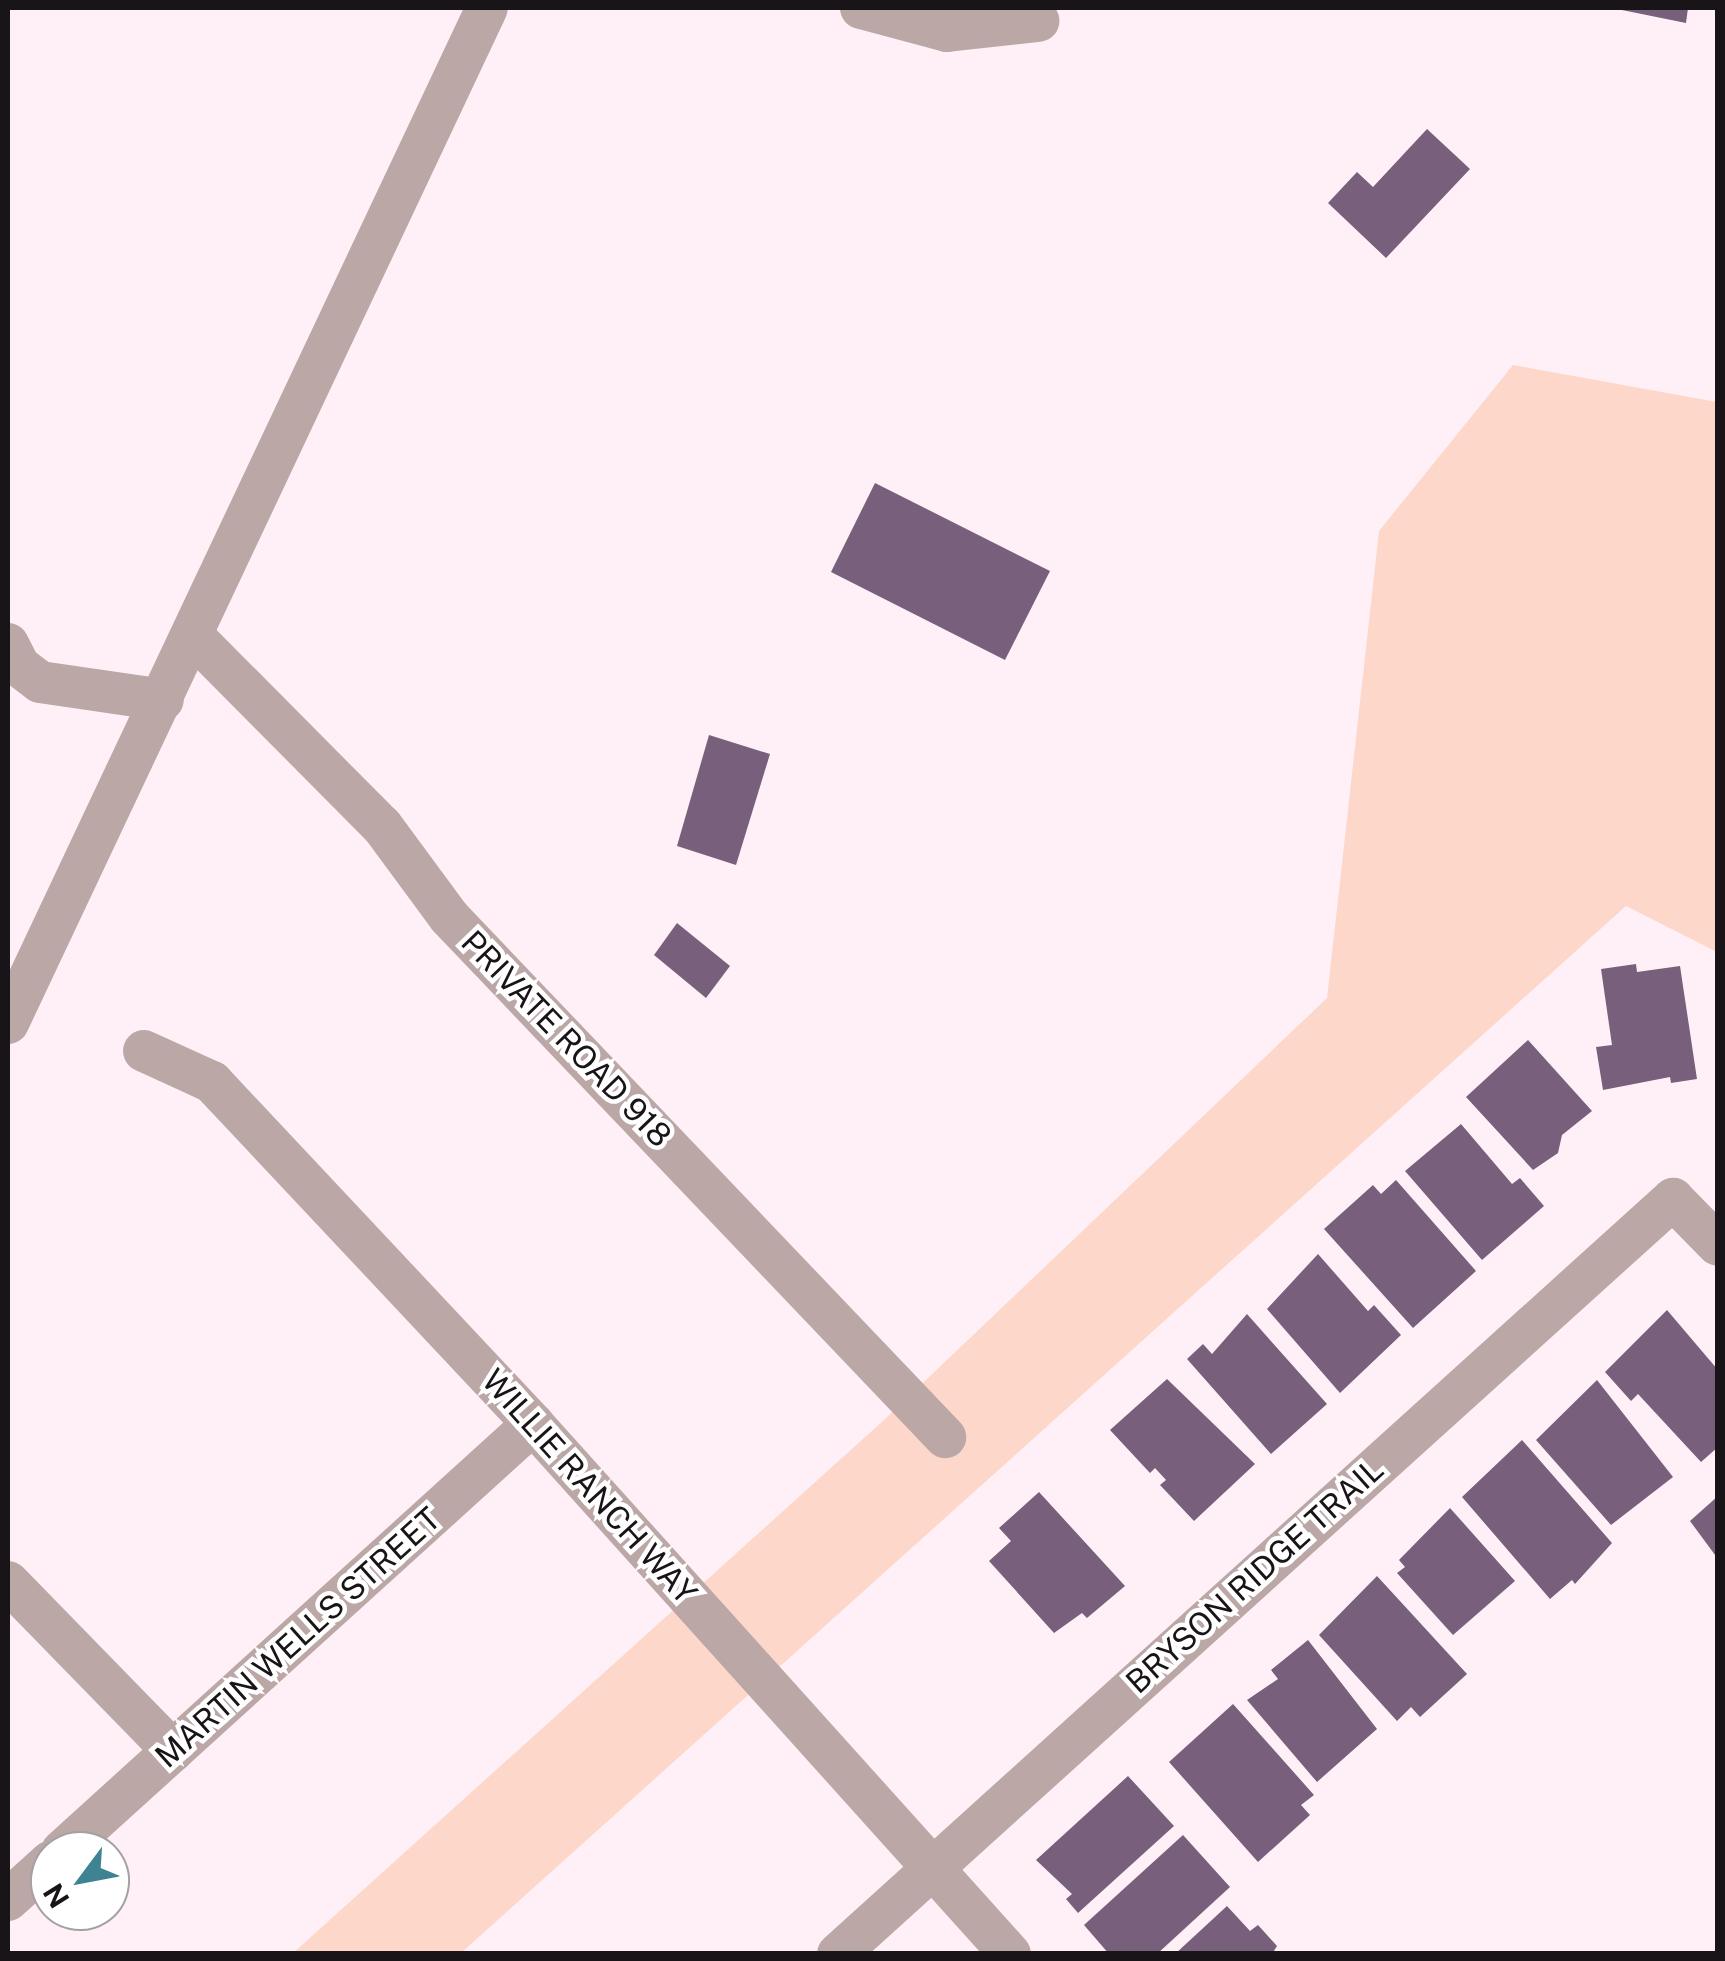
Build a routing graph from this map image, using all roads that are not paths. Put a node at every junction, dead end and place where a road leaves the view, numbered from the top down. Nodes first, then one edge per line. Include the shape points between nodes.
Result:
1 (487, 8) edge
2 (860, 8) edge
3 (1038, 21) dead end
4 (193, 636) junction
5 (8, 644) edge
6 (163, 700) junction
7 (8, 1022) edge
8 (144, 1051) dead end
9 (1718, 1245) edge
10 (532, 1424) junction
11 (946, 1436) dead end
12 (8, 1582) edge
13 (173, 1751) junction
14 (84, 1831) edge
15 (933, 1868) junction
16 (30, 1880) edge
17 (8, 1900) edge
18 (838, 1954) edge
19 (1010, 1954) edge

1 - 4 street
2 - 3 street via 947,32
4 - 6 street
4 - 11 street, PRIVATE ROAD 918 via 382,826 450,917
5 - 6 street via 40,682
6 - 7 street
8 - 10 street, WILLIE RANCH WAY via 212,1082
9 - 15 street, BRYSON RIDGE TRAIL via 1672,1198
10 - 13 street, MARTIN WELLS STREET
10 - 15 street, WILLIE RANCH WAY
12 - 13 street
13 - 14 street, MARTIN WELLS STREET
15 - 18 street, BRYSON RIDGE TRAIL
15 - 19 street, WILLIE RANCH WAY
16 - 17 street

